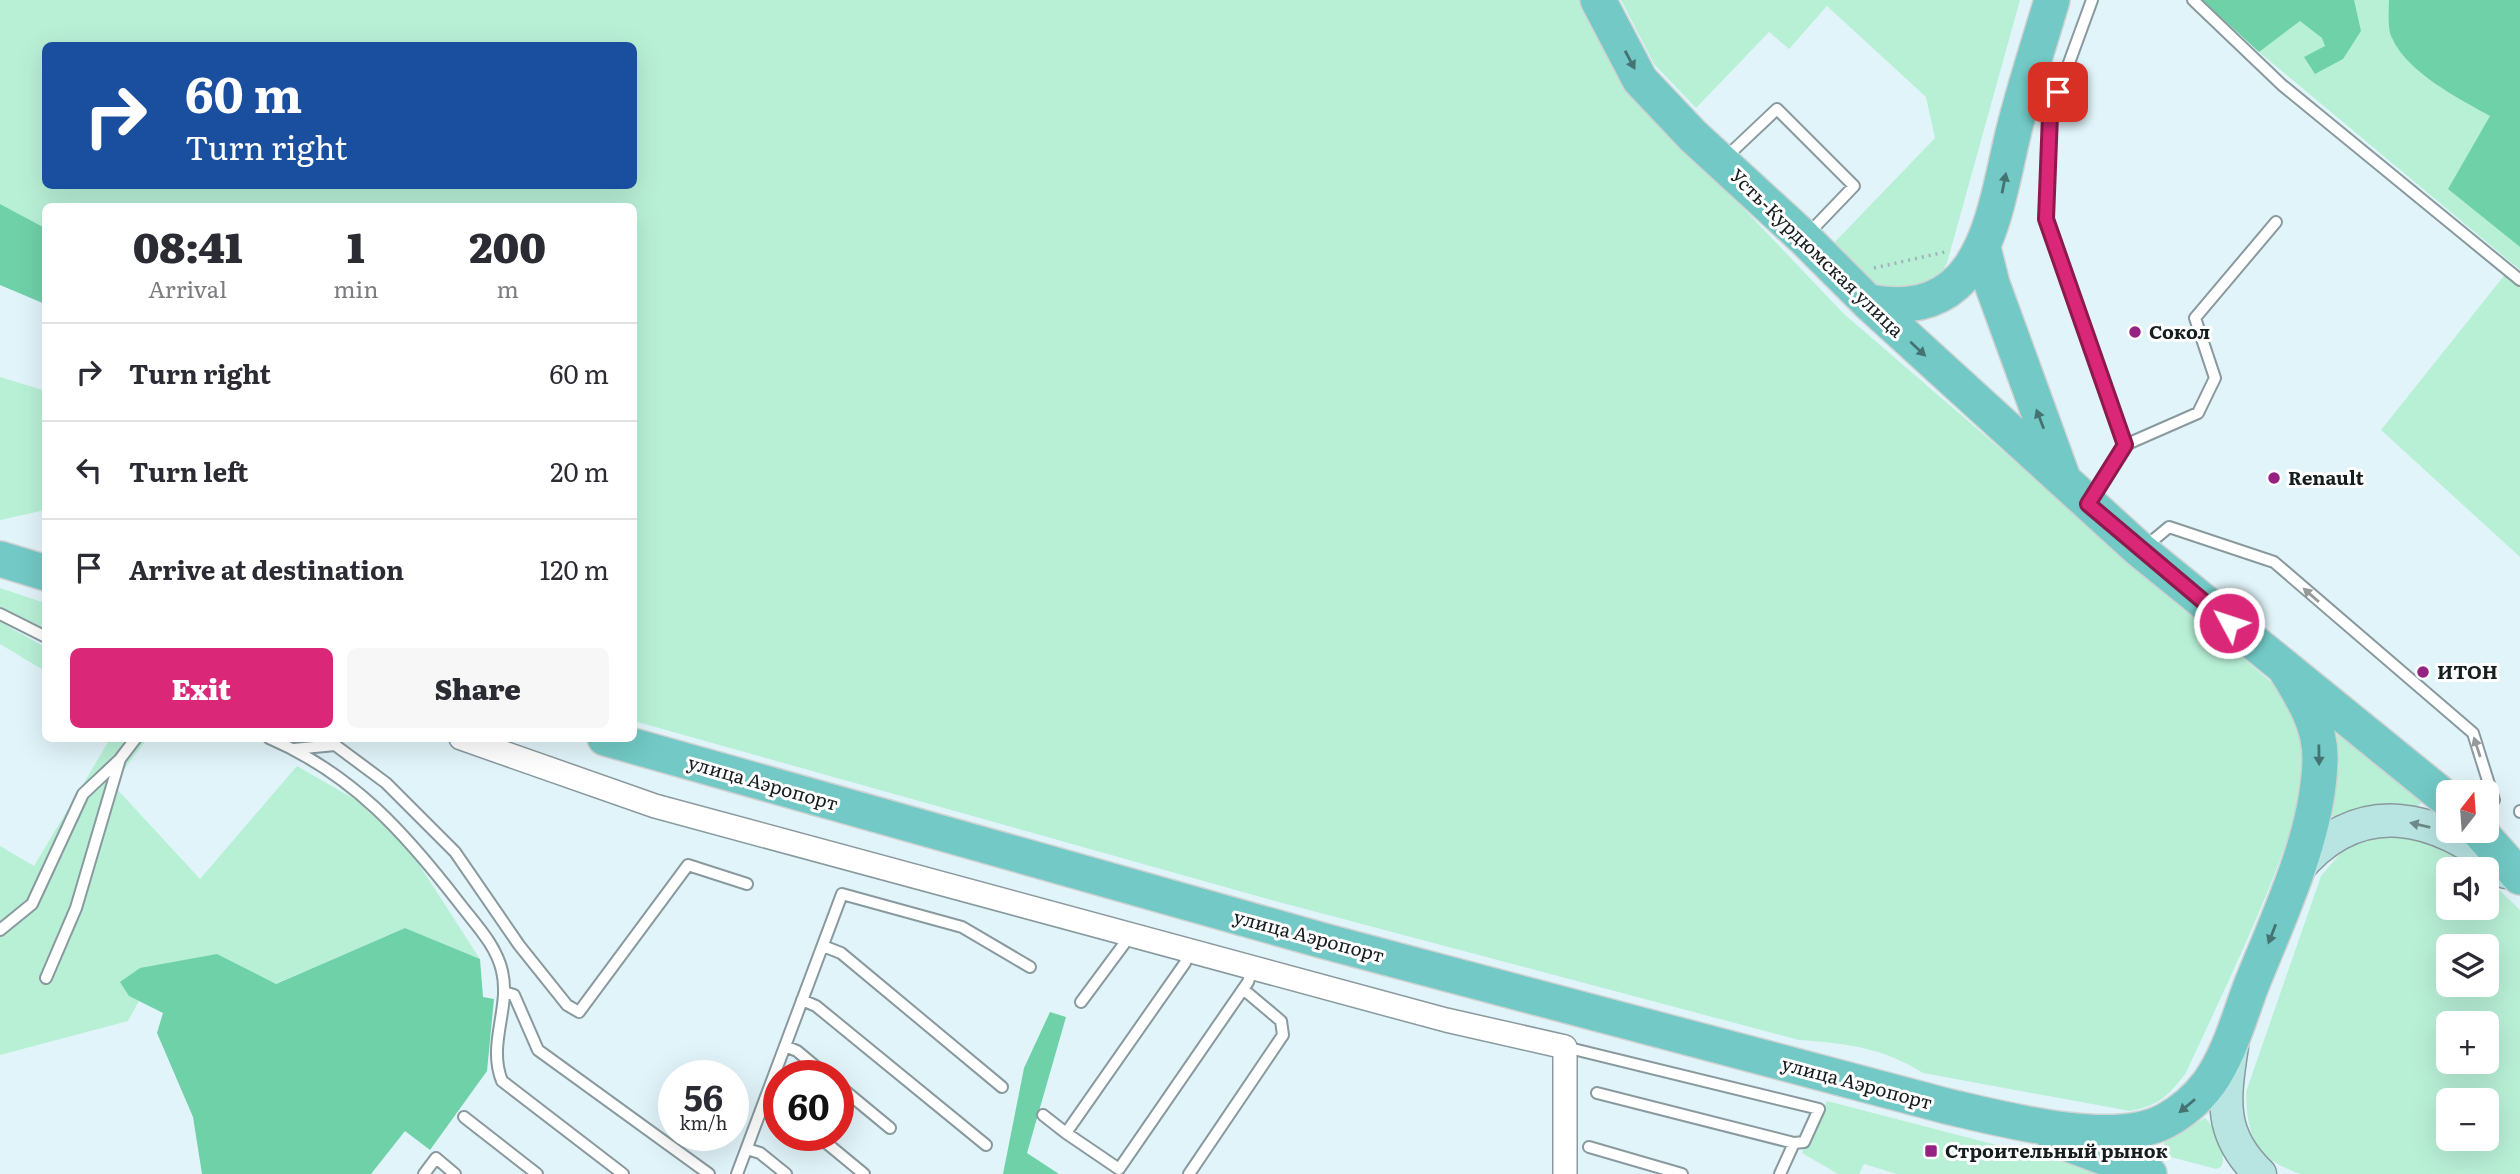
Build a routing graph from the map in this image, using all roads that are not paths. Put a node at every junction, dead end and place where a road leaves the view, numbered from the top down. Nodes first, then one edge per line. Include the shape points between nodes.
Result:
1 (1598, 0) edge
2 (2052, 0) edge
3 (2092, 0) edge
4 (2193, 0) edge
5 (1721, 162) junction
6 (2276, 222) dead end
7 (1804, 238) junction
8 (1966, 250) junction
9 (2520, 279) edge
10 (1869, 286) junction
11 (2125, 445) junction
12 (2076, 493) junction
13 (2140, 550) junction
14 (0, 559) edge
15 (42, 572) edge
16 (0, 614) edge
17 (42, 635) edge
18 (2286, 670) junction
19 (133, 742) edge
20 (278, 742) edge
21 (472, 742) edge
22 (619, 742) edge
23 (294, 749) junction
24 (120, 759) junction
25 (2488, 780) edge
26 (2436, 790) edge
27 (2491, 844) edge
28 (2296, 871) junction
29 (2520, 877) edge
30 (747, 884) dead end
31 (2520, 884) edge
32 (0, 930) edge
33 (1126, 933) junction
34 (823, 946) junction
35 (1188, 950) junction
36 (1030, 967) dead end
37 (1253, 967) junction
38 (46, 978) dead end
39 (1243, 989) junction
40 (505, 992) junction
41 (802, 1000) junction
42 (1082, 1002) dead end
43 (2235, 1028) junction
44 (785, 1046) junction
45 (1565, 1047) junction
46 (780, 1060) edge
47 (808, 1060) edge
48 (1002, 1087) dead end
49 (1598, 1093) dead end
50 (854, 1098) edge
51 (763, 1105) edge
52 (1042, 1115) dead end
53 (464, 1117) dead end
54 (2017, 1122) junction
55 (890, 1128) dead end
56 (1066, 1133) junction
57 (749, 1143) edge
58 (1794, 1143) junction
59 (986, 1145) dead end
60 (1589, 1147) dead end
61 (749, 1150) edge
62 (746, 1151) edge
63 (836, 1151) edge
64 (424, 1174) edge
65 (455, 1174) edge
66 (537, 1174) edge
67 (623, 1174) edge
68 (709, 1174) edge
69 (737, 1174) edge
70 (786, 1174) edge
71 (864, 1174) edge
72 (1189, 1174) edge
73 (1565, 1174) edge
74 (1682, 1174) edge
75 (1780, 1174) edge
76 (2149, 1174) edge
77 (2260, 1174) edge

1 -> 5 main road, Усть-Курдюмская улица via 1640,80
8 -> 2 main road via 1998,211 2014,133
3 - 11 lane via 2050,115 2046,219
4 - 9 lane via 2283,85
5 - 7 main road, Усть-Курдюмская улица
5 - 7 lane via 1777,109 1854,186
6 - 11 lane via 2195,318 2215,379 2198,413
7 - 10 main road, Усть-Курдюмская улица
8 - 10 main road via 1947,290 1926,303 1896,307
12 -> 8 main road, Усть-Курдюмская улица via 2021,370 1992,284
10 -> 12 main road, Усть-Курдюмская улица
11 - 12 lane
12 - 13 main road, Усть-Курдюмская улица
13 - 18 main road, Усть-Курдюмская улица
25 -> 13 lane via 2473,733 2274,562 2169,527
14 - 15 main road
16 - 17 lane
18 - 26 main road, Усть-Курдюмская улица
18 -> 28 main road via 2317,729 2320,756
19 - 24 lane
20 - 23 lane
21 - 33 street via 655,806
22 - 54 main road, улица Аэропорт via 1324,941
23 - 30 lane via 335,745 386,782 454,852 519,945 567,1005 579,1012 688,865
23 - 40 lane via 360,792 415,845 495,949
24 - 32 lane via 83,794 32,904
24 - 38 lane via 76,908
27 - 29 main road
31 -> 28 street via 2461,842 2429,826 2404,821 2367,822 2331,836
28 -> 43 main road
33 - 35 street
33 - 42 lane via 1124,944
34 - 36 lane via 842,894 962,927
34 - 41 lane
34 - 48 lane via 841,953
35 - 37 street
35 - 56 lane via 1185,963
37 - 39 lane
37 - 45 street
39 - 56 lane via 1119,1169
39 - 72 lane via 1281,1021 1283,1035
40 - 67 lane via 496,1046 502,1081
40 - 68 lane via 514,995 538,1050
41 - 44 lane
41 - 59 lane via 816,1006
43 -> 54 main road via 2209,1083 2163,1122 2118,1134
43 - 77 street via 2225,1112 2231,1137 2243,1158
44 - 46 lane
44 - 47 lane
45 - 58 lane via 1819,1109 1804,1142
45 - 73 street
49 - 58 lane
50 - 55 lane
51 - 57 lane
52 - 56 lane
53 - 66 lane
54 - 76 main road
58 - 75 lane
60 - 74 lane
61 - 70 lane
62 - 69 lane
63 - 71 lane
64 - 65 lane via 436,1158

